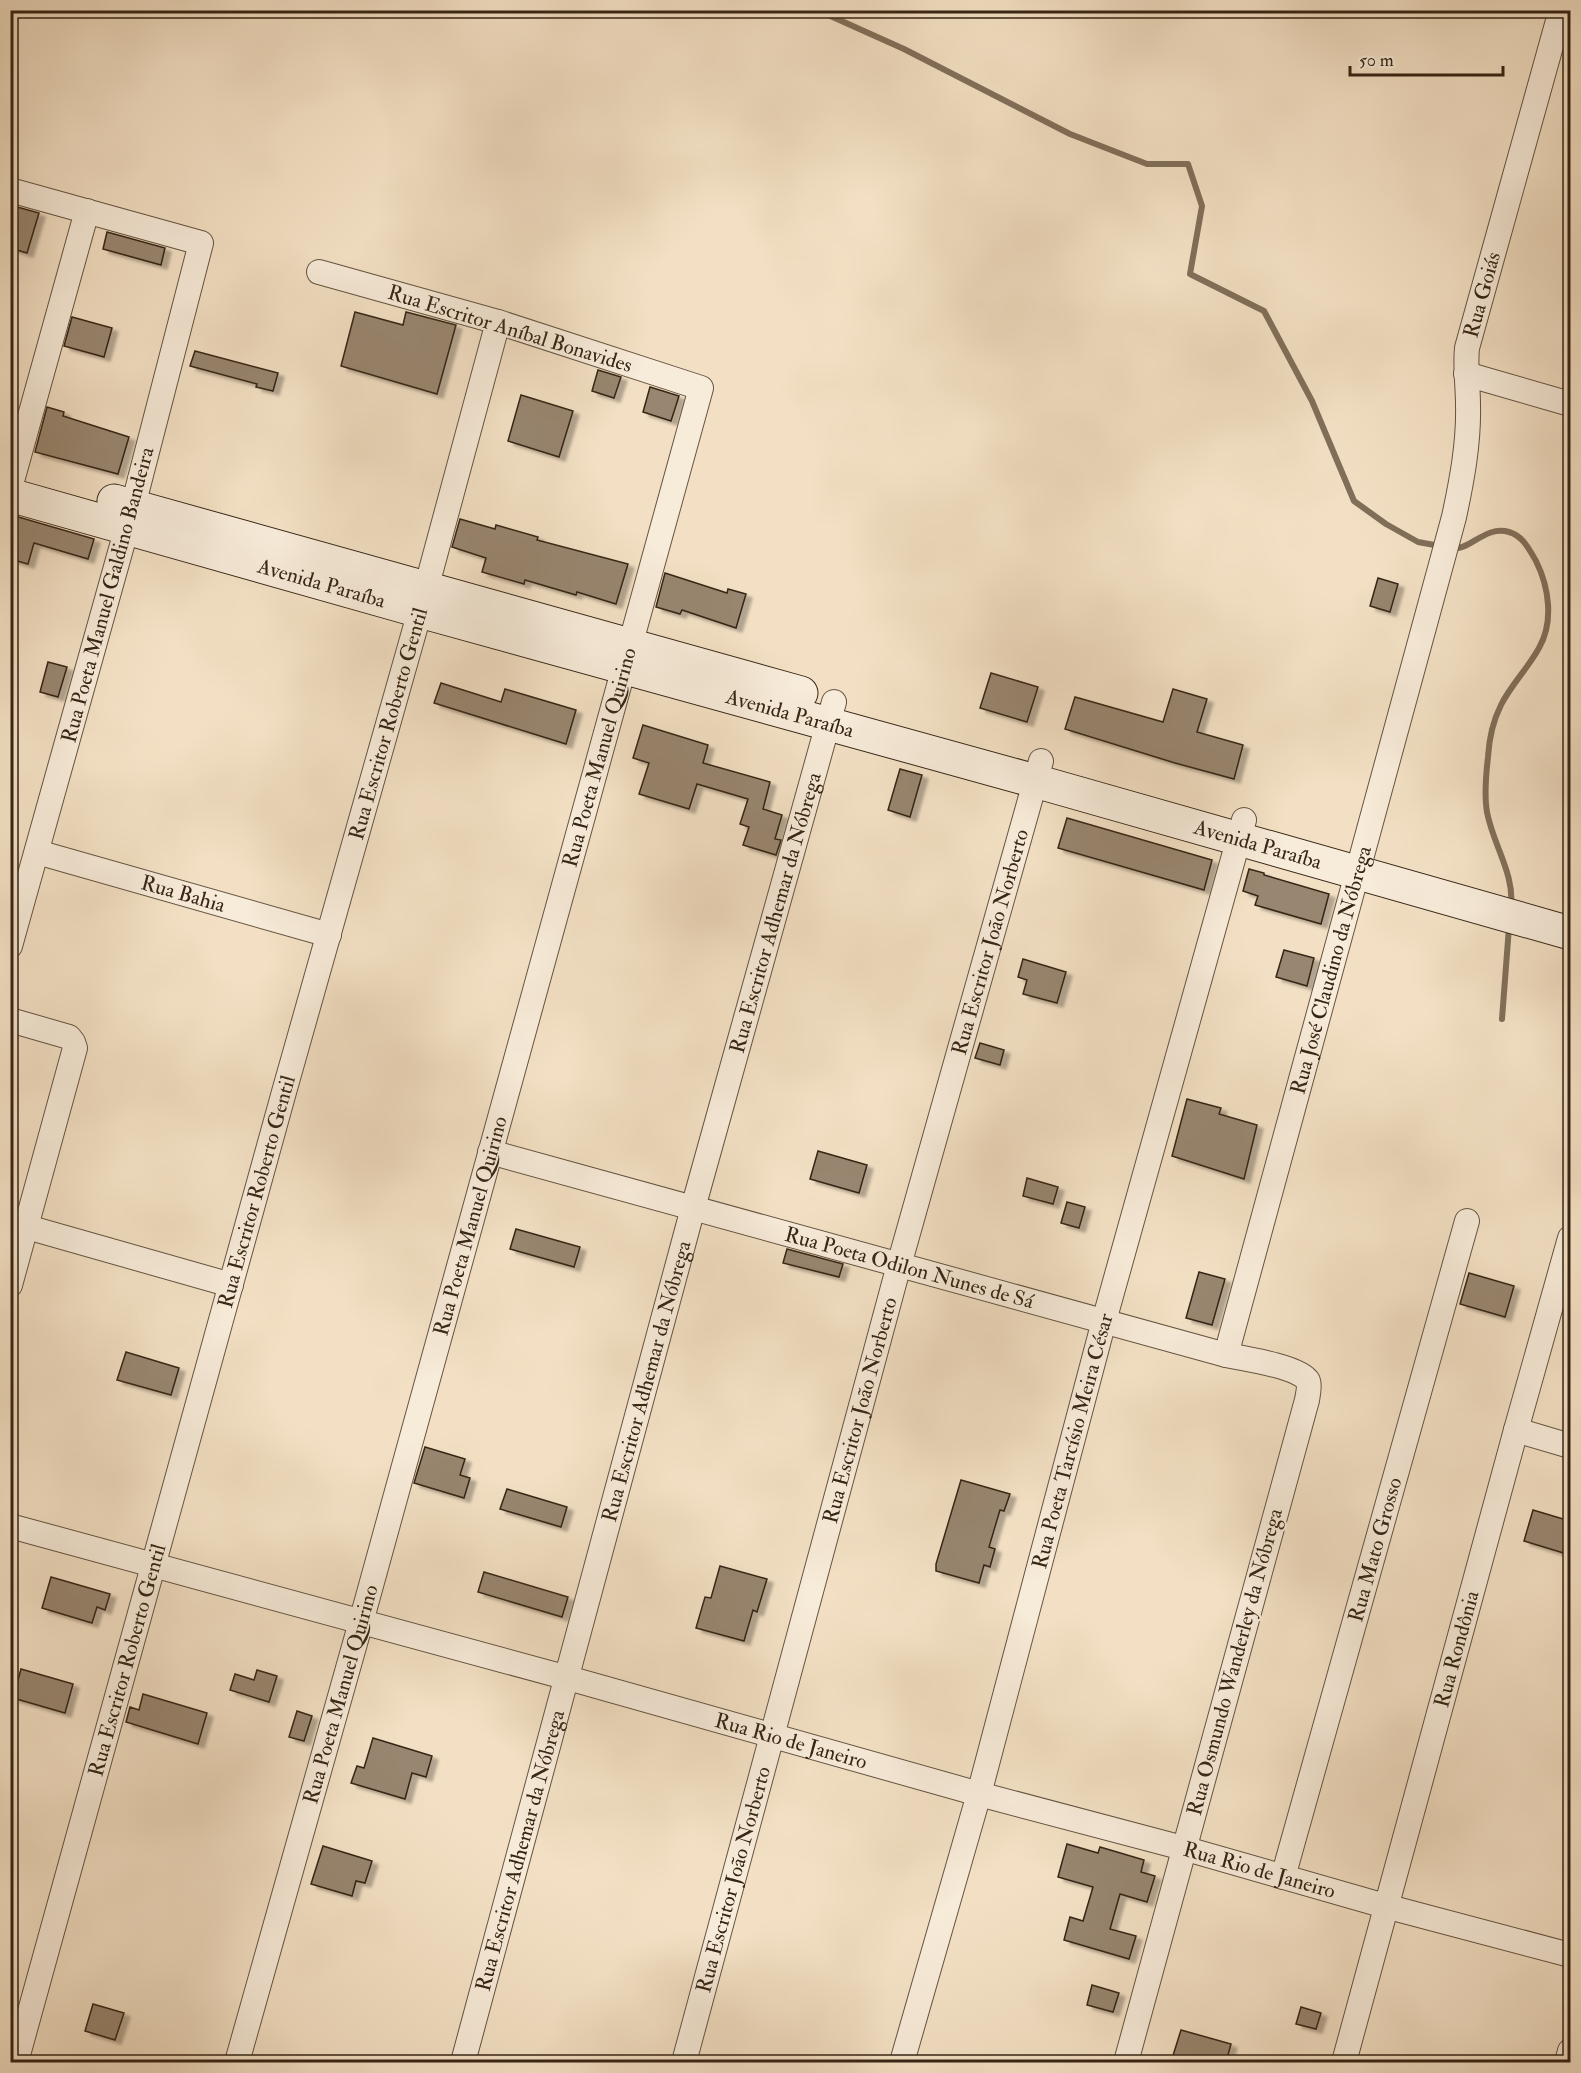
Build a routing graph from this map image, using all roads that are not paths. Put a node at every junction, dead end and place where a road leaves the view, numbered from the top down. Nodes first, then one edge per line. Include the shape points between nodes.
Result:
1 (1561, 10) edge
2 (10, 190) edge
3 (87, 211) junction
4 (319, 272) dead end
5 (498, 322) junction
6 (1466, 374) junction
7 (701, 388) joint
8 (1570, 404) edge
9 (11, 483) edge
10 (130, 517) junction
11 (1436, 584) joint
12 (424, 599) junction
13 (627, 656) junction
14 (830, 712) junction
15 (1038, 771) junction
16 (1241, 829) junction
17 (37, 852) junction
18 (1359, 863) junction
19 (1538, 911) edge
20 (329, 935) junction
21 (10, 946) edge
22 (10, 1020) edge
23 (490, 1152) junction
24 (693, 1208) junction
25 (1467, 1221) dead end
26 (27, 1227) junction
27 (1570, 1238) edge
28 (899, 1265) junction
29 (10, 1285) edge
30 (231, 1285) junction
31 (1104, 1321) junction
32 (1226, 1354) junction
33 (1307, 1400) joint
34 (1516, 1430) junction
35 (1570, 1446) edge
36 (10, 1526) edge
37 (154, 1565) junction
38 (362, 1622) junction
39 (568, 1678) junction
40 (773, 1735) junction
41 (979, 1794) junction
42 (1183, 1848) junction
43 (1283, 1877) junction
44 (1385, 1905) junction
45 (1570, 1955) edge
46 (1570, 2052) edge
47 (16, 2062) edge
48 (237, 2062) edge
49 (463, 2062) edge
50 (684, 2062) edge
51 (902, 2062) edge
52 (1126, 2062) edge
53 (1344, 2062) edge
54 (1568, 2062) edge

1 - 6 street, Rua Goiás via 1467,348
2 - 3 street
3 - 9 street
3 - 10 street, Rua Poeta Manuel Galdino Bandeira via 201,243
4 - 5 street, Rua Escritor Aníbal Bonavides
5 - 7 street, Rua Escritor Aníbal Bonavides
5 - 12 street, Rua Escritor Roberto Gentil
6 - 8 street
6 - 11 street, Rua Goiás via 1468,405 1461,483
7 - 13 street, Rua Poeta Manuel Quirino
9 - 10 street, Avenida Paraíba
10 - 12 street, Avenida Paraíba
10 - 17 street, Rua Poeta Manuel Galdino Bandeira
11 - 18 street, Rua José Claudino da Nóbrega
12 - 13 street, Avenida Paraíba
12 - 20 street, Rua Escritor Roberto Gentil
13 - 14 street, Avenida Paraíba
13 - 23 street, Rua Poeta Manuel Quirino
14 - 15 street, Avenida Paraíba
14 - 24 street, Rua Escritor Adhemar da Nóbrega
15 - 16 street, Avenida Paraíba
15 - 28 street, Rua Escritor João Norberto
16 - 18 street, Avenida Paraíba
16 - 31 street, Rua Poeta Tarcísio Meira César
17 - 20 street, Rua Bahia
17 - 21 street, Rua Poeta Manuel Galdino Bandeira
18 - 19 street, Avenida Paraíba
18 - 32 street, Rua José Claudino da Nóbrega
20 - 30 street, Rua Escritor Roberto Gentil
22 - 26 street via 69,1037 75,1048
23 - 24 street, Rua Poeta Odilon Nunes de Sá
23 - 38 street, Rua Poeta Manuel Quirino
24 - 28 street, Rua Poeta Odilon Nunes de Sá
24 - 39 street, Rua Escritor Adhemar da Nóbrega
25 - 43 street, Rua Mato Grosso
26 - 29 street
26 - 30 street
27 - 34 street, Rua Rondônia
28 - 31 street, Rua Poeta Odilon Nunes de Sá
28 - 40 street, Rua Escritor João Norberto
30 - 37 street, Rua Escritor Roberto Gentil
31 - 32 street, Rua Poeta Odilon Nunes de Sá
31 - 41 street, Rua Poeta Tarcísio Meira César
32 - 33 street, Rua Poeta Odilon Nunes de Sá via 1301,1374 1309,1384
33 - 42 street, Rua Osmundo Wanderley da Nóbrega
34 - 35 street
34 - 44 street, Rua Rondônia
36 - 37 street, Rua Rio de Janeiro
37 - 38 street, Rua Rio de Janeiro
37 - 47 street, Rua Escritor Roberto Gentil
38 - 39 street, Rua Rio de Janeiro
38 - 48 street, Rua Poeta Manuel Quirino
39 - 40 street, Rua Rio de Janeiro
39 - 49 street, Rua Escritor Adhemar da Nóbrega
40 - 41 street, Rua Rio de Janeiro
40 - 50 street, Rua Escritor João Norberto
41 - 42 street, Rua Rio de Janeiro
41 - 51 street, Rua Poeta Tarcísio Meira César
42 - 43 street, Rua Rio de Janeiro
42 - 52 street, Rua Osmundo Wanderley da Nóbrega
43 - 44 street, Rua Rio de Janeiro
44 - 45 street, Rua Rio de Janeiro
44 - 53 street, Rua Rondônia
46 - 54 street

